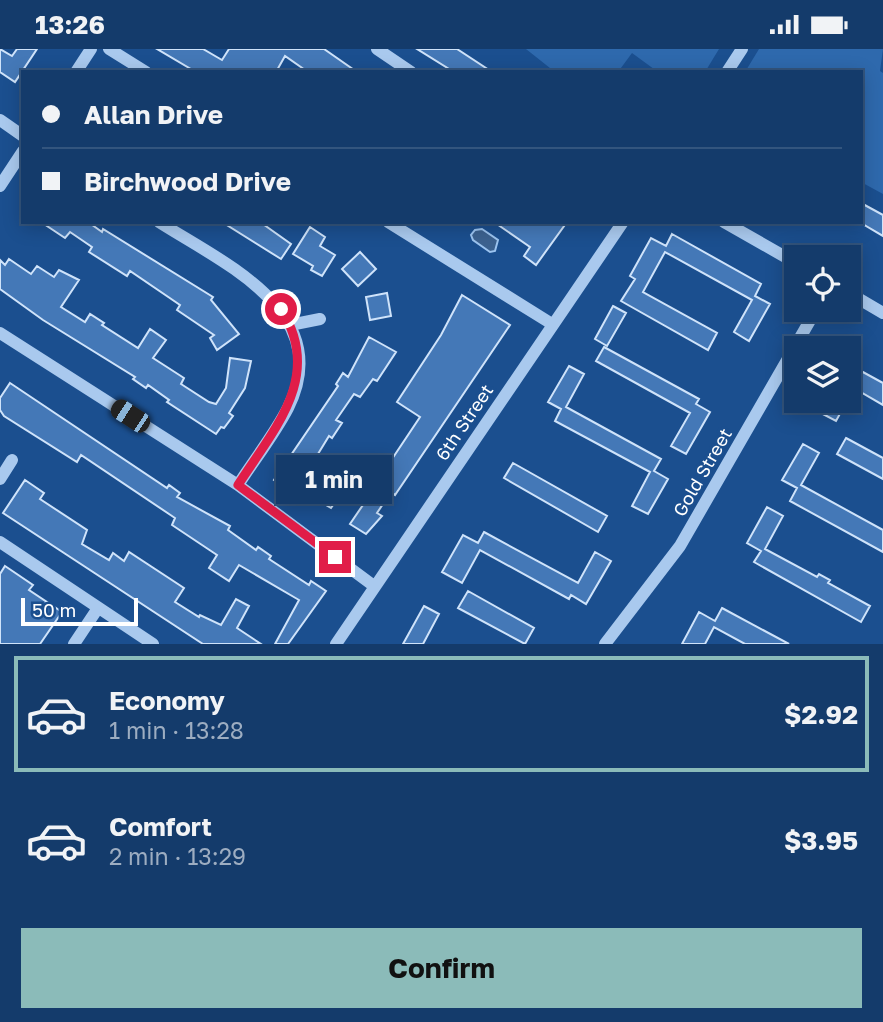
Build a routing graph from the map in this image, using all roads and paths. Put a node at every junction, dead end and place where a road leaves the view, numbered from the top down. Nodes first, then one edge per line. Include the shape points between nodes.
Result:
1 (91, 49) edge
2 (109, 49) edge
3 (377, 49) edge
4 (742, 49) edge
5 (77, 70) edge
6 (143, 70) edge
7 (408, 70) edge
8 (728, 70) edge
9 (0, 121) edge
10 (21, 135) edge
11 (21, 154) edge
12 (0, 186) edge
13 (162, 224) edge
14 (391, 224) edge
15 (622, 224) edge
16 (728, 224) edge
17 (784, 256) edge
18 (861, 300) edge
19 (883, 313) edge
20 (320, 319) dead end
21 (809, 322) edge
22 (552, 324) junction
23 (290, 325) junction
24 (0, 333) edge
25 (12, 460) dead end
26 (0, 479) edge
27 (238, 485) junction
28 (0, 542) edge
29 (374, 586) junction
30 (98, 608) junction
31 (343, 642) edge
32 (74, 644) edge
33 (153, 644) edge
34 (605, 644) edge

1 - 5 street
2 - 6 street
3 - 7 street
4 - 8 street
9 - 10 street
11 - 12 street
13 - 23 street via 268,294
14 - 22 street
15 - 22 street, 6th Street
16 - 17 street
18 - 19 street
20 - 23 street
21 - 34 street, Gold Street via 680,546
22 - 29 street, 6th Street
23 - 27 street via 298,352 295,389 288,408
24 - 27 street
25 - 26 street
27 - 29 street
28 - 30 street
29 - 31 street, 6th Street
30 - 32 street
30 - 33 street

